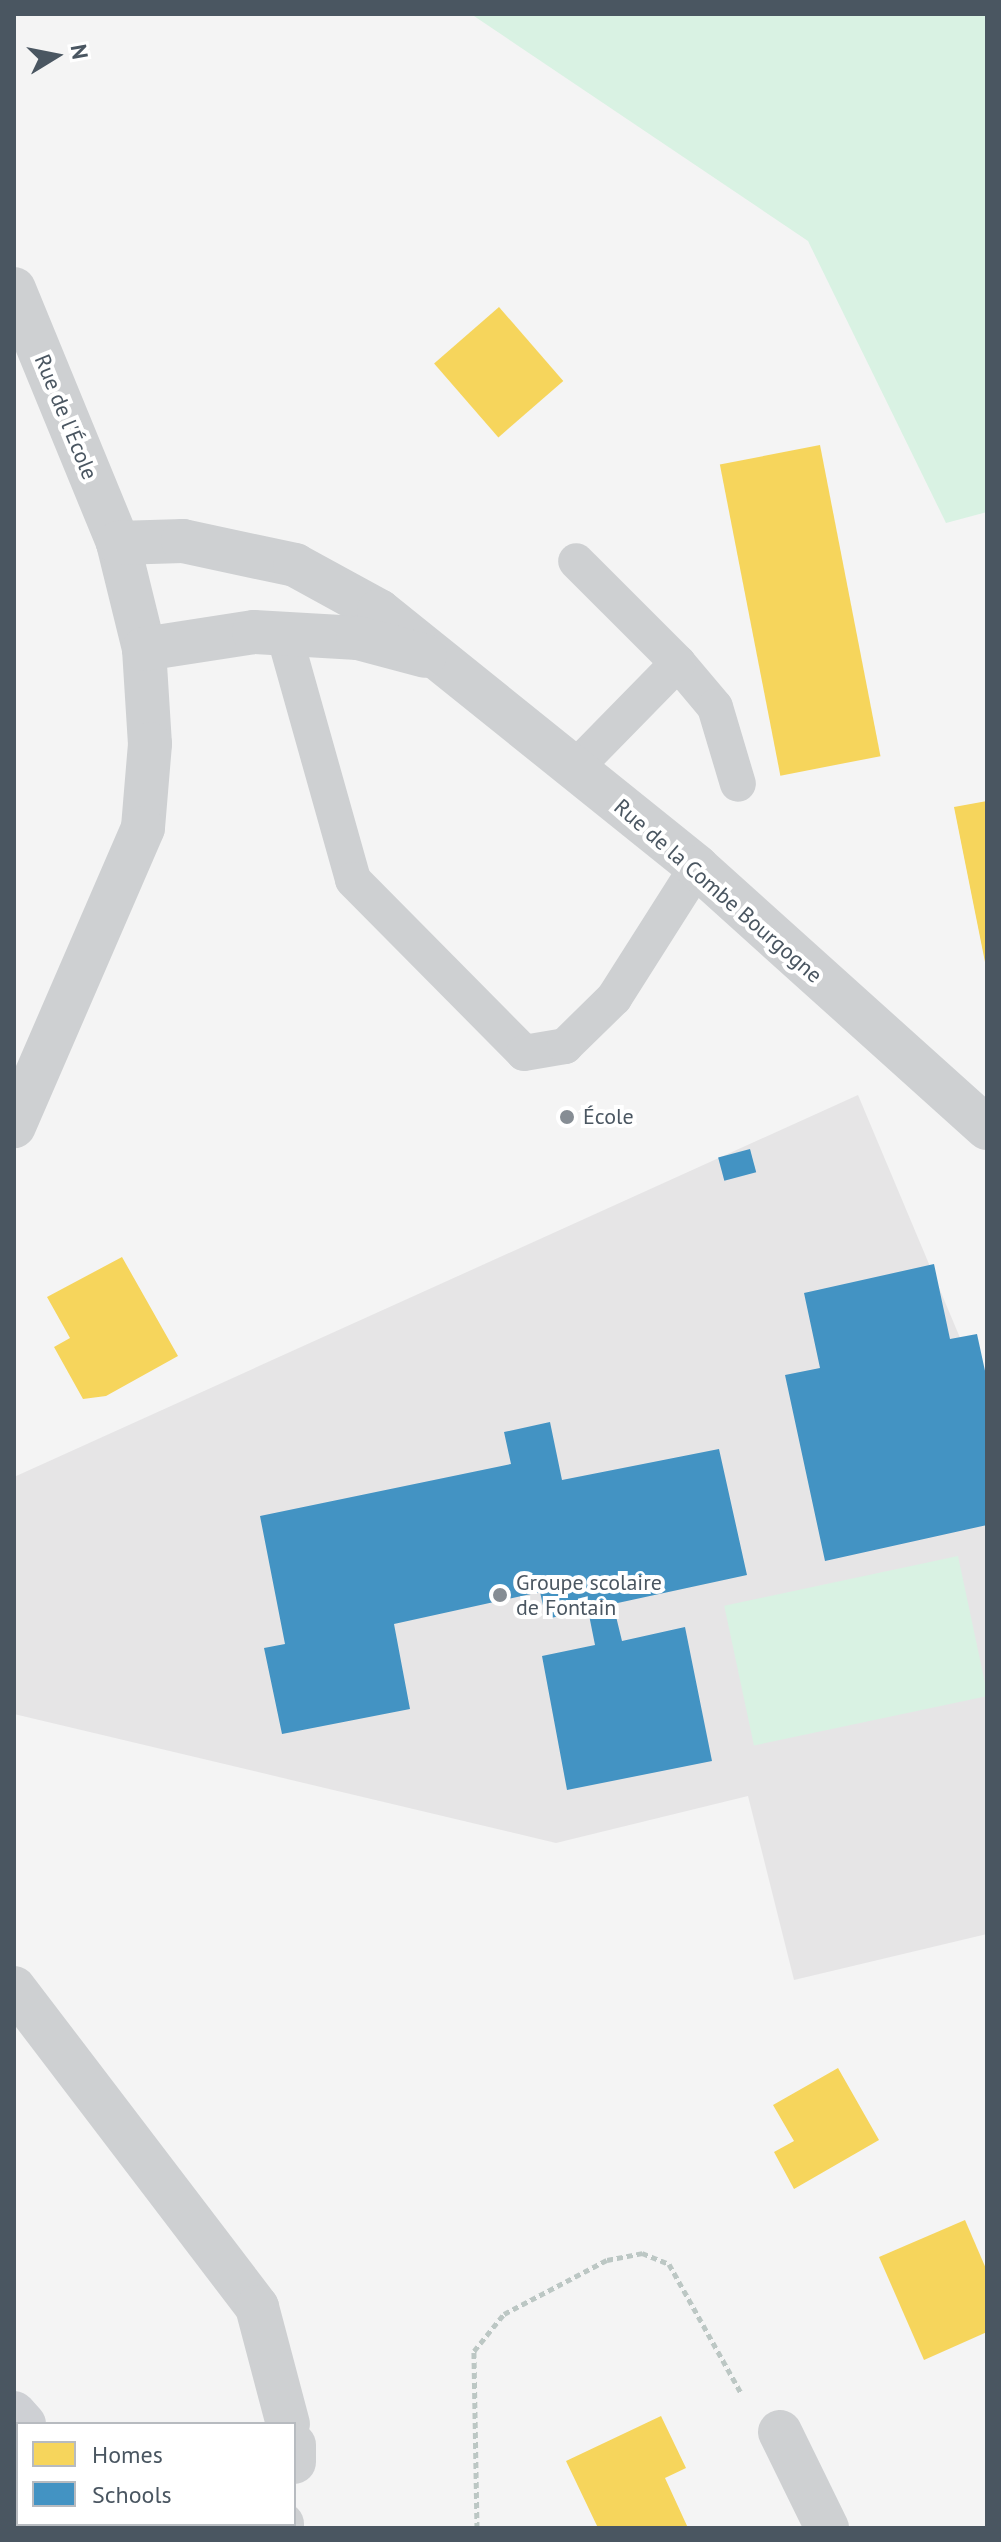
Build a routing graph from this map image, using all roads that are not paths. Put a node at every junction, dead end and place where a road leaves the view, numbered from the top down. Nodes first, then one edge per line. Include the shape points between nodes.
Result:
1 (14, 289) edge
2 (118, 543) junction
3 (576, 561) dead end
4 (284, 634) junction
5 (144, 649) junction
6 (443, 661) junction
7 (678, 663) junction
8 (575, 768) junction
9 (738, 784) dead end
10 (697, 867) junction
11 (14, 1126) edge
12 (987, 1128) edge
13 (14, 1988) edge
14 (287, 2422) edge
15 (780, 2432) road end
16 (827, 2528) edge

1 - 2 street, Rue de l'École
2 - 5 street, Rue de l'École
2 - 6 street, Rue de la Combe Bourgogne via 183,541 295,565 337,583
3 - 7 lane
4 - 5 street, Rue de la Combe Bourgogne via 207,636
4 - 6 street, Rue de la Combe Bourgogne via 358,638
4 - 10 lane via 353,880 524,1053 565,1046 614,998
5 - 11 street, Rue de l'École via 150,744 143,828
6 - 8 street, Rue de la Combe Bourgogne
7 - 8 lane
7 - 9 lane via 715,707
8 - 10 street, Rue de la Combe Bourgogne
10 - 12 street, Rue de la Combe Bourgogne
13 - 14 street via 257,2307
15 - 16 street

